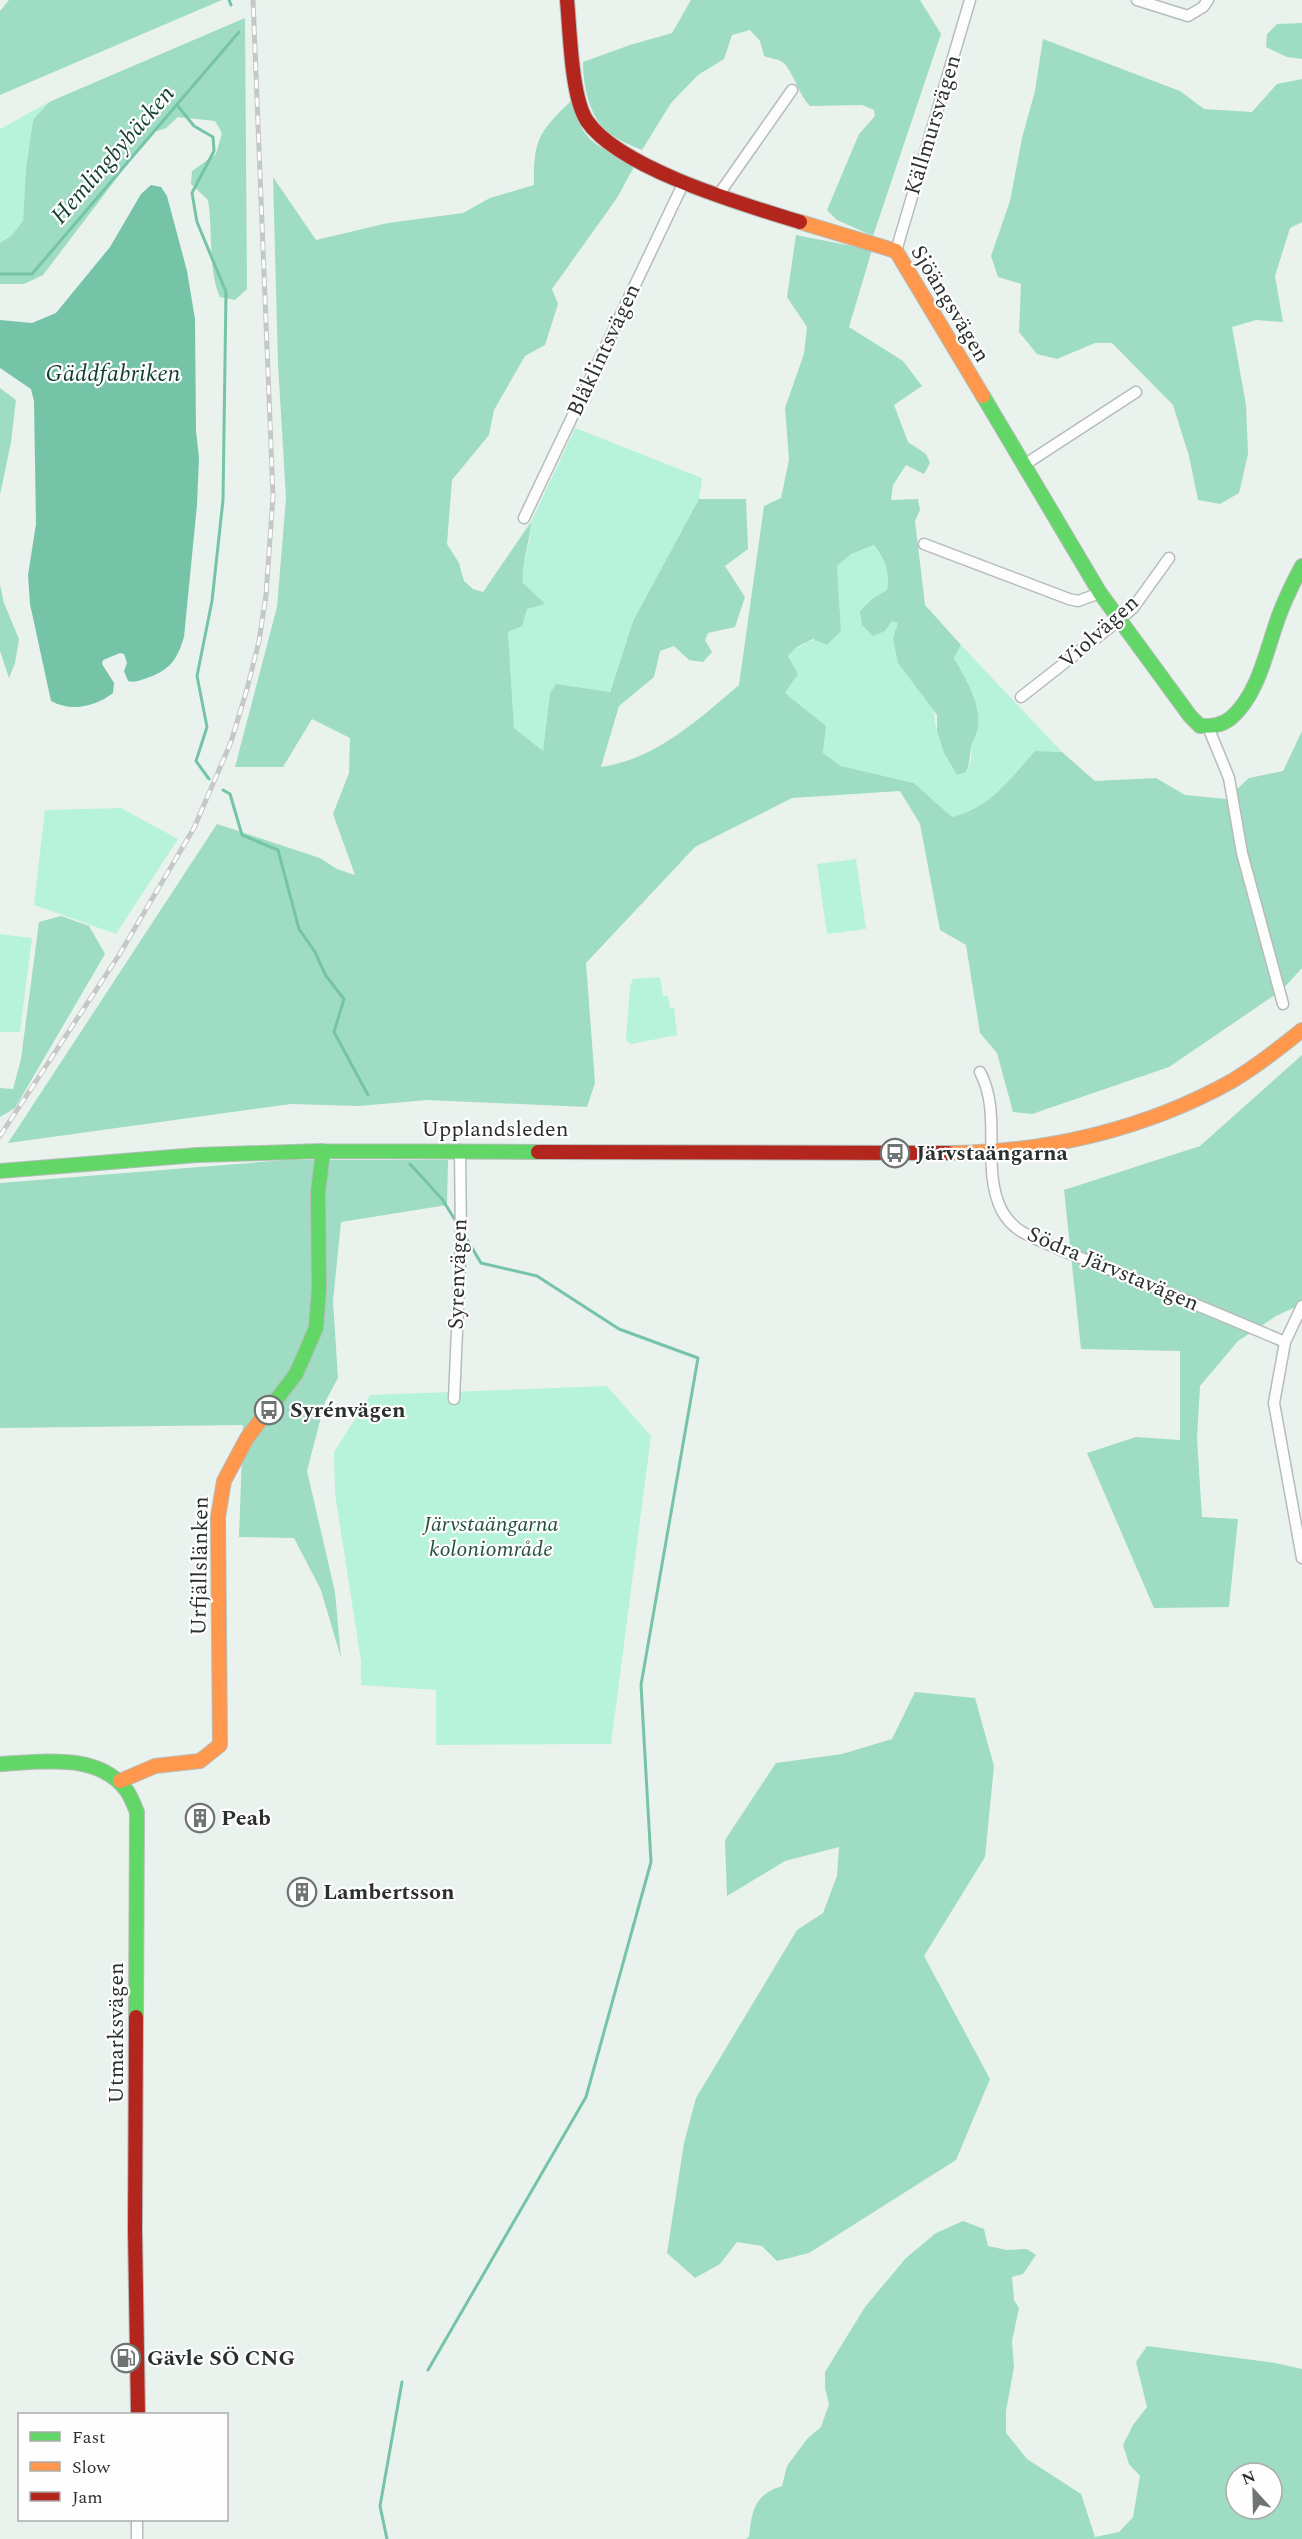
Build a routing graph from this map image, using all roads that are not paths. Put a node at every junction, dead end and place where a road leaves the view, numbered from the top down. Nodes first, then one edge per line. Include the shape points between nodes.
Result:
1 (567, 0) edge
2 (970, 0) edge
3 (1137, 0) edge
4 (1208, 0) edge
5 (792, 90) dead end
6 (684, 182) junction
7 (719, 194) junction
8 (896, 251) junction
9 (1136, 392) dead end
10 (1024, 465) junction
11 (524, 518) dead end
12 (924, 544) dead end
13 (1169, 558) dead end
14 (1302, 566) edge
15 (1100, 593) junction
16 (1118, 621) junction
17 (1021, 698) dead end
18 (1208, 727) junction
19 (1283, 1004) dead end
20 (1302, 1030) edge
21 (980, 1072) dead end
22 (460, 1150) junction
23 (323, 1151) junction
24 (991, 1153) junction
25 (0, 1171) edge
26 (1302, 1306) edge
27 (1285, 1342) junction
28 (454, 1399) dead end
29 (1302, 1558) edge
30 (0, 1764) edge
31 (120, 1781) junction
32 (138, 2413) edge
33 (137, 2521) edge
34 (137, 2539) edge

1 - 6 street, Sjöängsvägen via 579,97 590,125 611,145
2 - 8 street, Källmursvägen
3 - 4 street via 1188,16
5 - 7 street
6 - 7 street, Sjöängsvägen
6 - 11 street, Blåklintsvägen
7 - 8 street, Sjöängsvägen
8 - 10 street, Sjöängsvägen
9 - 10 street
10 - 15 street, Sjöängsvägen
12 - 15 street via 1069,599 1078,601
13 - 16 street, Violvägen via 1133,608
14 - 18 street via 1251,689 1234,715 1222,724
15 - 16 street, Sjöängsvägen
16 - 17 street, Violvägen
16 - 18 street, Sjöängsvägen via 1190,716 1200,726
18 - 19 street via 1229,778 1242,853
20 - 24 street, Upplandsleden via 1244,1072 1168,1113 1079,1140
21 - 24 street via 990,1108
22 - 23 street, Upplandsleden
22 - 24 street, Upplandsleden
22 - 28 street, Syrenvägen
23 - 25 street, Upplandsleden via 197,1155
23 - 31 street, Urfjällslänken via 318,1193 316,1328 296,1374 247,1438 224,1481 218,1516 220,1745 213,1755 191,1764 146,1768
24 - 27 street, Södra Järvstavägen via 999,1202 1007,1218 1023,1232
26 - 27 street
27 - 29 street via 1274,1403
30 - 31 street via 67,1762 109,1772
31 - 32 street, Utmarksvägen via 137,1812
33 - 34 street

